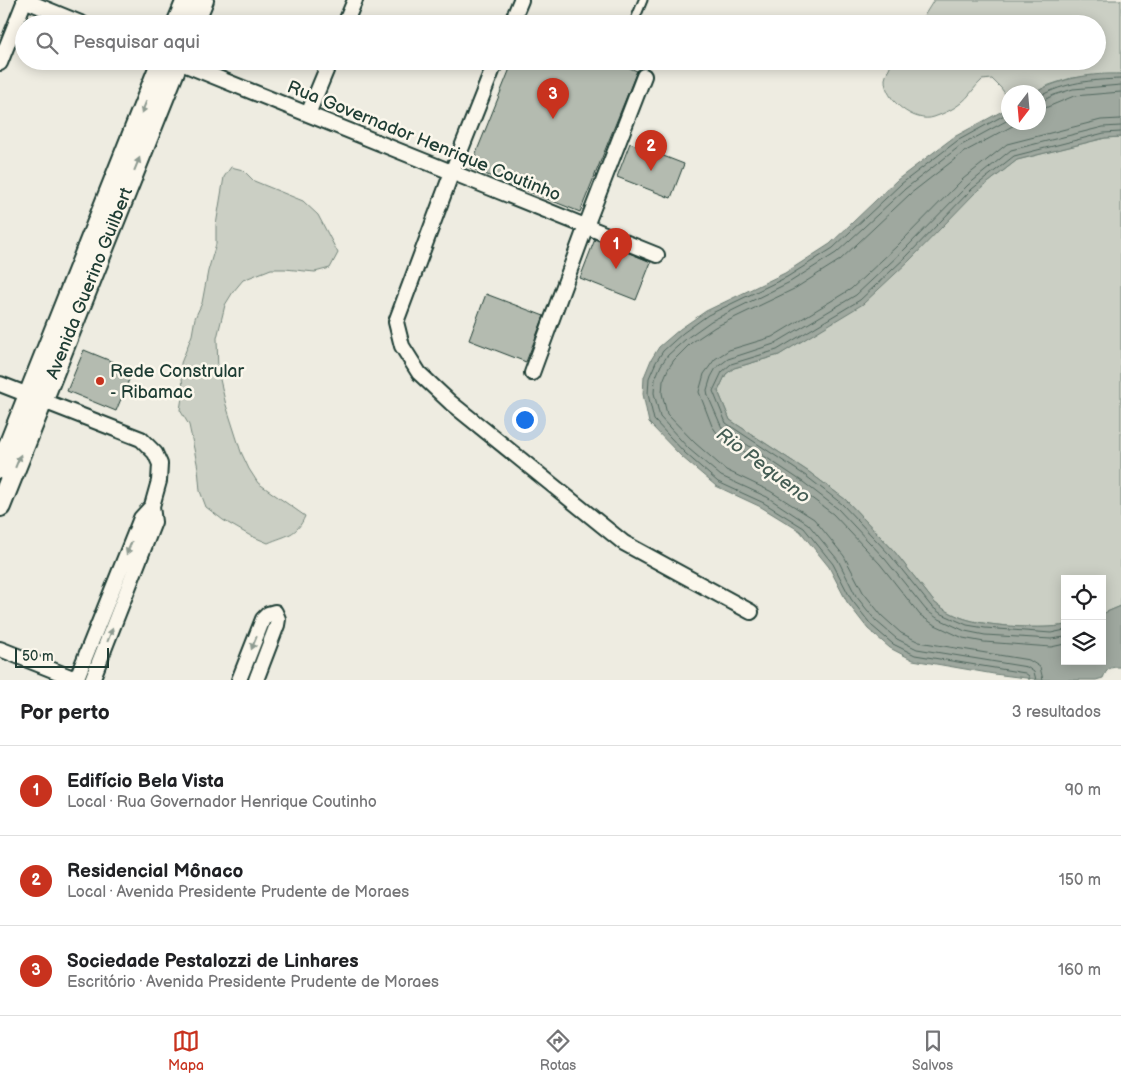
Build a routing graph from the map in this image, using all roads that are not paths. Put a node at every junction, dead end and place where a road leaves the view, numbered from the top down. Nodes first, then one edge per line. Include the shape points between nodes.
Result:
1 (25, 0) edge
2 (187, 0) edge
3 (203, 0) edge
4 (355, 0) edge
5 (521, 0) edge
6 (643, 0) edge
7 (19, 15) edge
8 (61, 15) edge
9 (181, 15) edge
10 (197, 15) edge
11 (349, 15) edge
12 (515, 15) edge
13 (637, 15) edge
14 (15, 25) edge
15 (0, 63) edge
16 (159, 70) edge
17 (174, 70) edge
18 (200, 70) edge
19 (326, 70) edge
20 (492, 70) edge
21 (644, 76) dead end
22 (308, 114) junction
23 (452, 172) junction
24 (586, 226) junction
25 (657, 255) dead end
26 (532, 372) dead end
27 (0, 384) edge
28 (36, 398) junction
29 (0, 468) edge
30 (0, 506) edge
31 (152, 506) junction
32 (751, 612) dead end
33 (0, 649) edge
34 (77, 680) edge
35 (92, 680) edge
36 (239, 680) edge
37 (256, 680) edge

1 - 7 street
1 - 8 street
2 - 9 main road
3 - 10 main road
4 - 11 street
5 - 12 street
6 - 13 lane
14 - 15 street
16 -> 28 main road, Avenida Guerino Guilbert
28 -> 17 main road, Avenida Guerino Guilbert
18 - 22 street, Rua Governador Henrique Coutinho
19 - 22 street
20 - 23 street
21 - 24 street
22 - 23 street, Rua Governador Henrique Coutinho
23 - 24 street, Rua Governador Henrique Coutinho
23 - 32 street via 396,322 402,346 419,373 451,403 624,543
24 - 25 street, Rua Governador Henrique Coutinho
24 - 26 street
27 - 28 street
28 - 29 main road, Avenida Guerino Guilbert
30 -> 28 main road, Avenida Guerino Guilbert
28 - 31 street via 140,439 155,452 160,464
31 -> 34 street via 142,518
35 -> 31 street via 154,522
33 - 34 street
37 -> 36 street via 277,625 275,612 263,619

